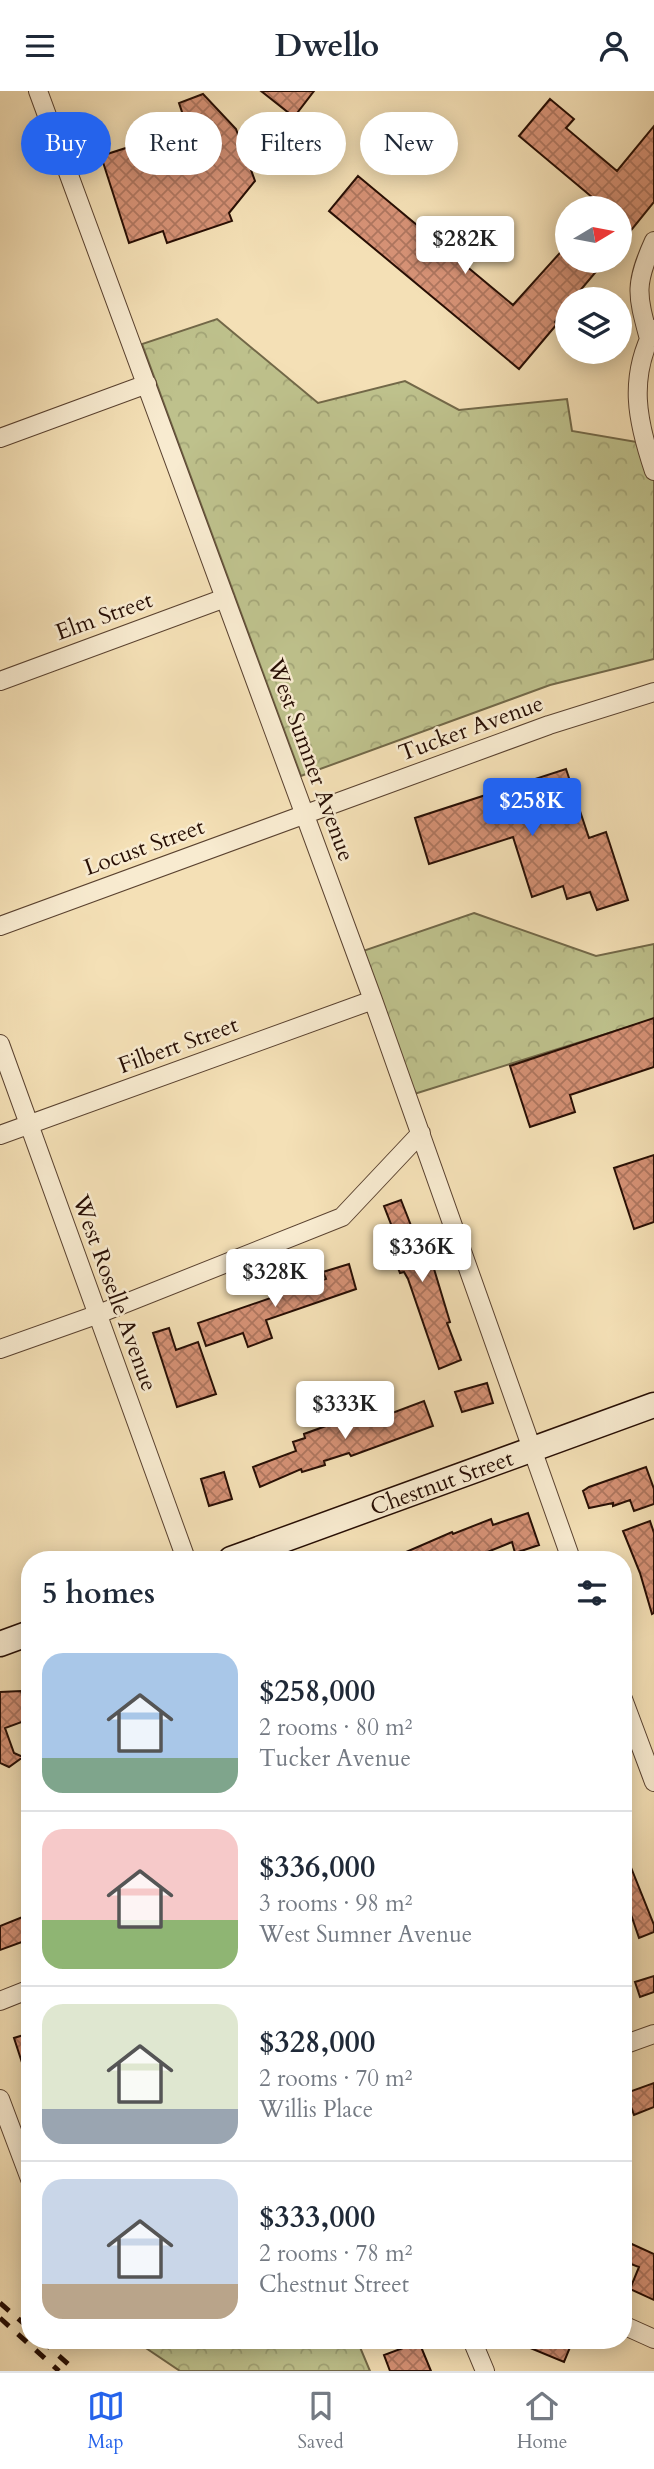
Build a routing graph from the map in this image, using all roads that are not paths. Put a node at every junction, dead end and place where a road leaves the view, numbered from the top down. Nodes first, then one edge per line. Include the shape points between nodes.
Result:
1 (38, 91) edge
2 (654, 241) edge
3 (651, 334) edge
4 (147, 384) junction
5 (0, 438) edge
6 (654, 471) edge
7 (225, 598) junction
8 (0, 681) edge
9 (654, 692) edge
10 (305, 814) junction
11 (0, 926) edge
12 (373, 1000) junction
13 (0, 1044) edge
14 (29, 1125) junction
15 (421, 1133) junction
16 (0, 1135) edge
17 (96, 1315) junction
18 (0, 1349) edge
19 (654, 1405) edge
20 (530, 1450) junction
21 (183, 1551) edge
22 (252, 1551) edge
23 (568, 1551) edge
24 (21, 1636) edge
25 (0, 1644) edge
26 (632, 1723) edge
27 (654, 1782) edge
28 (21, 1993) edge
29 (0, 2001) edge
30 (654, 2034) edge
31 (632, 2042) edge
32 (0, 2099) edge
33 (21, 2155) edge
34 (632, 2329) edge
35 (654, 2339) edge
36 (476, 2349) edge
37 (485, 2371) edge

1 - 4 street, West Sumner Avenue
2 - 3 street via 637,295
3 - 6 street via 637,395 639,426
4 - 5 street
4 - 7 street, West Sumner Avenue
7 - 8 street, Elm Street
7 - 10 street, West Sumner Avenue
9 - 10 street, Tucker Avenue
10 - 11 street, Locust Street
10 - 12 street, West Sumner Avenue
12 - 14 street, Filbert Street
12 - 15 street, West Sumner Avenue
13 - 14 street, West Roselle Avenue
14 - 16 street, Filbert Street
14 - 17 street, West Roselle Avenue
15 - 17 street via 342,1217
15 - 20 street, West Sumner Avenue
17 - 18 street
17 - 21 street, West Roselle Avenue
19 - 20 street, Chestnut Street
20 - 22 street, Chestnut Street
20 - 23 street, West Sumner Avenue
24 - 25 street
26 - 27 street
28 - 29 street
30 - 31 street
32 - 33 street
34 - 35 street
36 - 37 street

